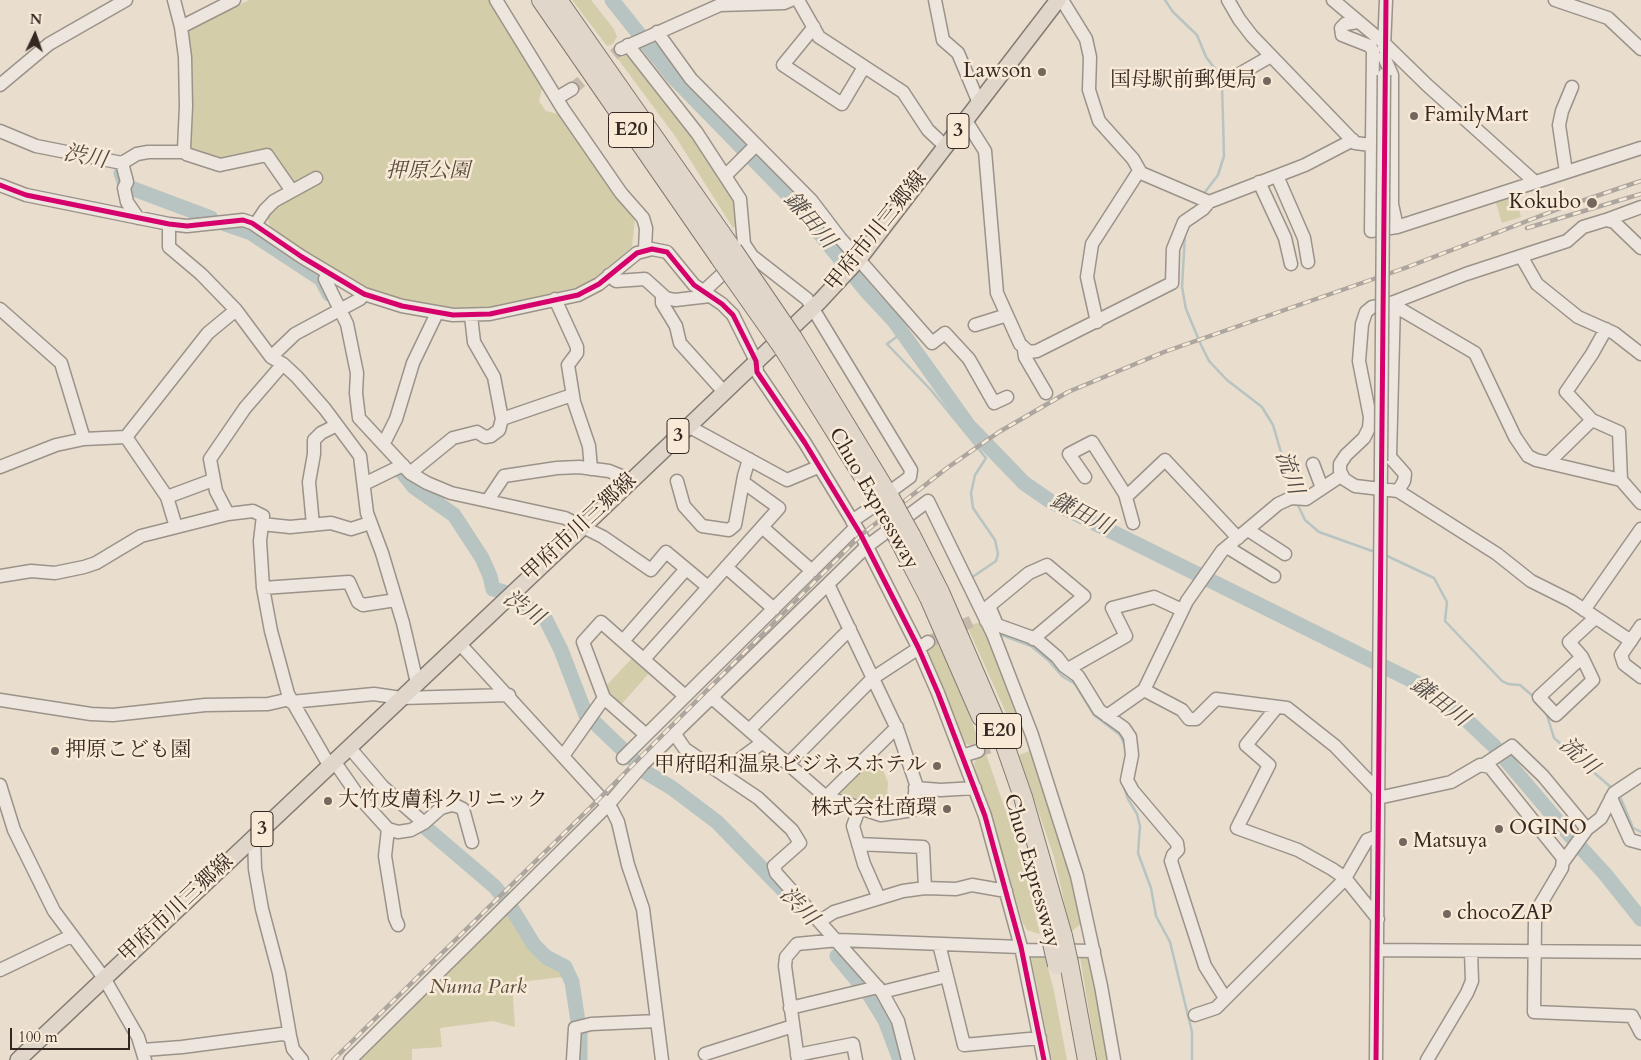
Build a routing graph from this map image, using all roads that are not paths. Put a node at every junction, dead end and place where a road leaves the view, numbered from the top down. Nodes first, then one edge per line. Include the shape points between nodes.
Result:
1 (126, 0) edge
2 (174, 0) edge
3 (234, 0) edge
4 (496, 0) edge
5 (541, 0) edge
6 (558, 0) edge
7 (791, 0) edge
8 (798, 0) edge
9 (935, 0) edge
10 (1058, 0) edge
11 (1062, 0) edge
12 (1228, 0) edge
13 (1386, 0) edge
14 (1554, 0) edge
15 (1337, 1) edge
16 (719, 2) edge
17 (1358, 22) junction
18 (181, 27) junction
19 (814, 27) junction
20 (655, 32) junction
21 (1384, 43) junction
22 (1641, 49) edge
23 (1271, 56) junction
24 (1384, 57) junction
25 (864, 67) junction
26 (1236, 76) dead end
27 (0, 85) edge
28 (1572, 87) dead end
29 (572, 89) tunnel mouth
30 (557, 98) junction
31 (979, 102) junction
32 (966, 121) junction
33 (0, 131) edge
34 (1352, 140) junction
35 (755, 146) junction
36 (1371, 146) junction
37 (946, 147) junction
38 (1641, 148) edge
39 (185, 152) junction
40 (122, 163) junction
41 (1139, 171) junction
42 (1566, 172) junction
43 (725, 176) junction
44 (1276, 176) junction
45 (316, 178) dead end
46 (1260, 182) junction
47 (1535, 182) junction
48 (0, 185) edge
49 (292, 191) junction
50 (1209, 202) junction
51 (1641, 207) edge
52 (138, 218) junction
53 (1606, 220) junction
54 (169, 224) junction
55 (255, 225) junction
56 (1397, 227) junction
57 (1641, 248) edge
58 (645, 250) junction
59 (734, 253) junction
60 (1522, 256) junction
61 (858, 260) junction
62 (1308, 262) dead end
63 (1290, 264) dead end
64 (328, 273) junction
65 (610, 275) junction
66 (707, 293) junction
67 (364, 294) junction
68 (662, 295) junction
69 (555, 300) junction
70 (1394, 302) junction
71 (812, 308) junction
72 (0, 309) edge
73 (236, 310) junction
74 (338, 310) junction
75 (437, 313) junction
76 (1007, 315) junction
77 (471, 316) junction
78 (1096, 322) junction
79 (975, 325) dead end
80 (1606, 329) junction
81 (1024, 350) junction
82 (1641, 354) edge
83 (271, 357) junction
84 (756, 361) junction
85 (284, 364) junction
86 (724, 392) junction
87 (1046, 393) dead end
88 (572, 395) junction
89 (1007, 397) dead end
90 (502, 419) junction
91 (1592, 420) junction
92 (337, 425) junction
93 (688, 426) junction
94 (126, 437) junction
95 (84, 440) junction
96 (384, 444) junction
97 (750, 459) junction
98 (1548, 463) junction
99 (1313, 464) dead end
100 (0, 467) edge
101 (818, 467) junction
102 (406, 469) junction
103 (591, 469) junction
104 (1342, 475) junction
105 (1085, 477) dead end
106 (213, 480) junction
107 (631, 480) junction
108 (1621, 480) junction
109 (677, 481) dead end
110 (743, 482) junction
111 (364, 484) junction
112 (1322, 488) junction
113 (1380, 490) junction
114 (1398, 491) junction
115 (166, 497) junction
116 (1126, 497) junction
117 (488, 500) junction
118 (885, 500) junction
119 (1641, 502) edge
120 (228, 514) junction
121 (370, 523) junction
122 (1133, 523) dead end
123 (262, 524) junction
124 (314, 524) junction
125 (854, 524) junction
126 (176, 527) junction
127 (583, 527) junction
128 (762, 527) junction
129 (1641, 529) edge
130 (1243, 534) junction
131 (866, 547) junction
132 (1227, 547) junction
133 (1285, 554) dead end
134 (726, 568) junction
135 (686, 569) junction
136 (812, 571) junction
137 (0, 576) edge
138 (1274, 576) dead end
139 (828, 584) junction
140 (263, 588) junction
141 (708, 588) junction
142 (396, 600) junction
143 (774, 609) junction
144 (1182, 610) junction
145 (1584, 610) junction
146 (1595, 618) junction
147 (985, 620) junction
148 (1641, 626) edge
149 (850, 630) junction
150 (1034, 639) junction
151 (623, 641) junction
152 (1631, 641) junction
153 (459, 643) junction
154 (923, 645) junction
155 (1582, 657) junction
156 (644, 659) junction
157 (1068, 669) junction
158 (1641, 677) edge
159 (873, 678) junction
160 (417, 683) junction
161 (1144, 690) junction
162 (509, 695) junction
163 (686, 696) junction
164 (712, 697) junction
165 (401, 698) junction
166 (604, 698) junction
167 (0, 700) edge
168 (290, 701) junction
169 (1276, 707) junction
170 (1107, 716) junction
171 (897, 727) junction
172 (749, 730) junction
173 (645, 734) junction
174 (674, 734) junction
175 (1032, 735) junction
176 (1019, 738) tunnel mouth
177 (763, 742) junction
178 (349, 747) junction
179 (978, 751) tunnel mouth
180 (626, 755) dead end
181 (563, 756) junction
182 (962, 756) junction
183 (1488, 762) junction
184 (332, 763) junction
185 (788, 764) junction
186 (721, 773) junction
187 (1641, 775) edge
188 (0, 785) edge
189 (915, 788) junction
190 (975, 788) junction
191 (1378, 795) junction
192 (826, 797) junction
193 (1611, 798) junction
194 (608, 805) junction
195 (859, 809) junction
196 (424, 823) junction
197 (388, 829) junction
198 (1585, 831) junction
199 (254, 836) junction
200 (1378, 836) junction
201 (472, 842) dead end
202 (858, 844) junction
203 (1641, 844) edge
204 (1563, 862) junction
205 (1345, 878) junction
206 (926, 888) junction
207 (1006, 891) junction
208 (879, 898) junction
209 (1378, 919) junction
210 (820, 921) junction
211 (398, 925) dead end
212 (71, 936) junction
213 (838, 940) junction
214 (939, 944) junction
215 (1022, 948) junction
216 (1377, 950) junction
217 (1094, 951) junction
218 (1471, 951) junction
219 (1534, 951) junction
220 (1641, 952) edge
221 (1063, 964) junction
222 (0, 970) edge
223 (947, 976) junction
224 (104, 978) junction
225 (880, 989) junction
226 (1225, 998) junction
227 (790, 1008) junction
228 (1195, 1015) dead end
229 (657, 1021) junction
230 (793, 1026) junction
231 (1641, 1033) edge
232 (290, 1036) junction
233 (1040, 1038) junction
234 (704, 1054) dead end
235 (144, 1055) edge
236 (798, 1058) edge
237 (18, 1060) edge
238 (302, 1060) edge
239 (350, 1060) edge
240 (573, 1060) edge
241 (662, 1060) edge
242 (856, 1060) edge
243 (908, 1060) edge
244 (1044, 1060) edge
245 (1075, 1060) edge
246 (1087, 1060) edge
247 (1114, 1060) edge
248 (1376, 1060) edge
249 (1427, 1060) edge

1 - 27 street via 49,44
2 - 18 street
3 - 18 street
4 - 30 street
5 - 59 highway, Chuo Expressway / E20
6 - 59 highway, Chuo Expressway / E20
7 - 16 street via 784,3
8 - 19 street
9 - 31 street via 943,40 958,53
10 - 31 main road, 甲府市川三郷線 / 3
11 - 41 street via 1086,39 1090,57 1089,90 1099,121 1133,159
12 - 23 street via 1239,20
13 - 21 street
14 - 22 street via 1608,18
15 - 17 street
16 - 20 street
17 - 21 street
17 - 36 street via 1341,28 1342,35 1370,46 1373,51
18 - 39 street via 185,67
19 - 25 street via 820,37
19 - 25 street via 783,65 842,104
20 - 35 street via 691,79
20 - 43 street via 627,45 697,133
21 - 24 street
21 - 47 street
23 - 26 street
23 - 34 street
24 - 56 street via 1392,75 1392,204
24 - 113 street, bridge
25 - 37 street via 904,92 928,130
28 - 42 street via 1559,125
29 - 30 street
30 - 58 street via 621,194 642,218 646,228
31 - 32 main road, 甲府市川三郷線 / 3
32 - 37 main road, 甲府市川三郷線 / 3
32 - 76 street via 985,151 997,293
33 - 40 street via 36,146
34 - 36 street
34 - 44 street
35 - 43 street
35 - 61 street via 811,200
36 - 56 street via 1371,231
37 - 61 main road, 甲府市川三郷線 / 3
38 - 42 street
39 - 40 street via 148,152
39 - 49 street via 220,166 267,156
40 - 52 street via 127,202
41 - 50 street
41 - 78 street via 1092,244 1087,277
42 - 47 street
43 - 59 street via 740,199 744,244
44 - 46 street
44 - 62 street via 1304,238
45 - 49 street
46 - 50 street
46 - 63 street via 1285,238
47 - 56 street
48 - 52 street via 26,196
49 - 55 street via 274,201
50 - 78 street via 1184,222 1173,249 1172,283
51 - 53 street
52 - 54 street
53 - 57 street via 1614,222
53 - 60 street via 1583,227 1568,241
54 - 55 street via 187,226 243,220
54 - 73 street via 169,246
55 - 64 street
58 - 65 street
58 - 66 street via 662,249 667,252 694,285
59 - 66 street
59 - 71 street via 752,256 807,299
59 - 118 highway, Chuo Expressway / E20, bridge
60 - 70 street
60 - 80 street via 1537,284 1578,317
61 - 71 main road, 甲府市川三郷線 / 3
61 - 89 street via 932,342 945,333 970,359 994,403
64 - 67 street
64 - 74 street via 325,279
65 - 68 street via 616,282 645,279
65 - 69 street via 587,291
66 - 68 street via 675,300
66 - 84 street via 733,316
67 - 74 street
67 - 75 street
68 - 86 street via 680,343
69 - 77 street
69 - 88 street via 577,347 568,365
70 - 98 street via 1400,309 1475,353 1515,437 1528,456
70 - 104 street via 1372,307 1366,312 1362,324 1359,361 1370,417 1369,428 1340,464
70 - 114 street via 1390,457 1405,474
71 - 84 main road, 甲府市川三郷線 / 3
71 - 118 street via 911,470 910,477
72 - 95 street via 61,363
73 - 83 street
73 - 94 street via 208,332
74 - 83 street via 295,334
74 - 96 street via 347,324 357,373 358,418
75 - 77 street
75 - 96 street via 412,363 396,419
76 - 79 street
76 - 81 street
77 - 90 street via 474,342 494,377
78 - 81 street via 1037,351
80 - 82 street
80 - 91 street via 1566,392
81 - 87 street
83 - 85 street
84 - 86 main road, 甲府市川三郷線 / 3
84 - 101 street via 757,372
85 - 92 street
85 - 106 street via 254,396 213,452 210,459
86 - 93 main road, 甲府市川三郷線 / 3
88 - 90 street
88 - 103 street via 589,446
90 - 102 street via 499,430 491,436 477,432 453,438
91 - 98 street
91 - 108 street via 1619,432
92 - 111 street via 360,456
92 - 124 street via 321,432 314,440 309,482
93 - 97 street
93 - 107 main road, 甲府市川三郷線 / 3
94 - 95 street
94 - 115 street
95 - 100 street via 56,446
96 - 102 street
97 - 101 street via 787,480
97 - 110 street
98 - 108 street
99 - 112 street
101 - 125 street
102 - 111 street
102 - 117 street via 441,490
103 - 107 street via 609,471
103 - 117 street via 556,468 504,476
104 - 112 street
104 - 113 street via 1355,486
105 - 116 street via 1069,454 1092,442
106 - 115 street
106 - 120 street
107 - 127 main road, 甲府市川三郷線 / 3
108 - 119 street
109 - 110 street via 684,506 702,526 729,530 735,525
110 - 128 street via 779,508
111 - 121 street
112 - 130 street via 1306,499 1292,498 1278,504
113 - 114 street
113 - 191 street
114 - 145 street via 1497,554 1531,581
115 - 126 street
116 - 122 street
116 - 130 street via 1165,460
117 - 127 street via 558,516
118 - 125 street
118 - 221 highway, Chuo Expressway / E20, bridge via 905,539 988,735 1057,937
120 - 123 street via 254,511 264,516
120 - 126 street
121 - 124 street via 351,529 331,523
121 - 142 street
123 - 124 street via 290,527
123 - 140 street
125 - 131 street
125 - 136 street
126 - 137 street via 141,536 84,567 55,573 30,571
127 - 135 street via 651,570 666,552
127 - 153 main road, 甲府市川三郷線 / 3
128 - 134 street
128 - 136 street
129 - 145 street
130 - 132 street
130 - 133 street
131 - 139 street
131 - 147 street via 928,501
131 - 154 street
132 - 138 street
132 - 144 street
134 - 141 street
134 - 143 street
135 - 141 street
135 - 151 street
136 - 143 street
139 - 149 street
139 - 164 street
140 - 142 street via 349,582 358,602 363,605
140 - 168 street
141 - 156 street
142 - 160 street
143 - 163 street
144 - 157 street via 1154,597 1112,608 1126,636
144 - 161 street
145 - 146 street
146 - 152 street
146 - 155 street via 1570,642
147 - 150 street
147 - 150 street via 990,606 1029,573 1047,564 1084,596
147 - 175 street
148 - 152 street
149 - 159 street
149 - 172 street
150 - 157 street
151 - 156 street
151 - 166 street via 601,622 583,642
152 - 158 street via 1622,655 1624,664
153 - 160 main road, 甲府市川三郷線 / 3
153 - 162 street
154 - 159 street
154 - 182 street
155 - 155 street via 1593,680 1556,715 1539,697
156 - 163 street
157 - 170 street via 1078,676 1093,702
159 - 171 street
159 - 185 street
160 - 165 main road, 甲府市川三郷線 / 3
161 - 169 street via 1182,710 1189,720 1196,719 1216,699
161 - 170 street
162 - 165 street
162 - 181 street
163 - 173 street
164 - 172 street
164 - 174 street
165 - 168 street via 374,694
165 - 178 main road, 甲府市川三郷線 / 3
166 - 173 street
166 - 181 street
167 - 168 street via 113,715 205,705
168 - 184 street
169 - 191 street via 1294,712 1315,728
169 - 205 street via 1246,745 1269,766 1237,828 1298,850
170 - 226 street via 1124,728 1130,737 1132,755 1127,780 1133,791 1177,843 1178,850 1171,861 1205,966
171 - 189 street
171 - 192 street
172 - 177 street
173 - 180 street
174 - 186 street via 685,749
174 - 194 street
175 - 176 street
175 - 217 street via 1061,821
177 - 185 street
177 - 186 street
178 - 184 main road, 甲府市川三郷線 / 3
178 - 196 street via 383,787
179 - 182 street
181 - 194 street
182 - 190 street
183 - 191 street via 1451,782
183 - 198 street via 1512,746 1543,776
183 - 204 street via 1561,854
184 - 197 street
184 - 199 main road, 甲府市川三郷線 / 3
185 - 192 street
186 - 210 street via 758,798 792,830 800,843 774,866 776,873
187 - 193 street via 1620,787
188 - 212 street via 14,830 54,911
189 - 190 street
189 - 195 street via 913,810 881,816
190 - 207 street
191 - 200 street
192 - 195 street
193 - 198 street via 1601,818
193 - 203 street via 1630,840
194 - 229 street via 618,822 643,909
194 - 239 street
195 - 202 street via 853,826
196 - 197 street via 411,830 398,832
196 - 201 street via 441,808 451,804 457,806 463,809
197 - 211 street via 385,856
198 - 204 street
199 - 224 main road, 甲府市川三郷線 / 3
199 - 232 street via 255,869 262,909 279,973
200 - 205 street via 1367,840
200 - 209 street
202 - 206 street via 923,847
202 - 208 street
204 - 219 street via 1537,912
205 - 209 street
205 - 226 street
206 - 207 street via 956,889 972,885
206 - 208 street
207 - 215 street
208 - 210 street via 834,912
209 - 216 street
210 - 213 street
212 - 222 street
212 - 224 street
213 - 214 street
213 - 225 street
213 - 227 street via 797,944 786,957
214 - 215 street
214 - 223 street
215 - 217 street
215 - 233 street
216 - 218 street
216 - 248 street
217 - 247 street
218 - 219 street
218 - 249 street via 1472,981
219 - 220 street
219 - 231 street via 1534,1012 1632,1016
221 - 245 highway, Chuo Expressway / E20
221 - 246 highway, Chuo Expressway / E20
223 - 225 street
223 - 233 street via 964,1045
224 - 235 street via 138,1037
224 - 237 main road, 甲府市川三郷線 / 3
225 - 227 street
225 - 243 street via 898,1021
226 - 228 street via 1216,1008
227 - 230 street
229 - 240 street via 591,1024 575,1028
229 - 241 street
230 - 234 street
230 - 236 street
232 - 235 street via 270,1034
232 - 238 street via 293,1049
233 - 244 street
236 - 242 street via 853,1044

